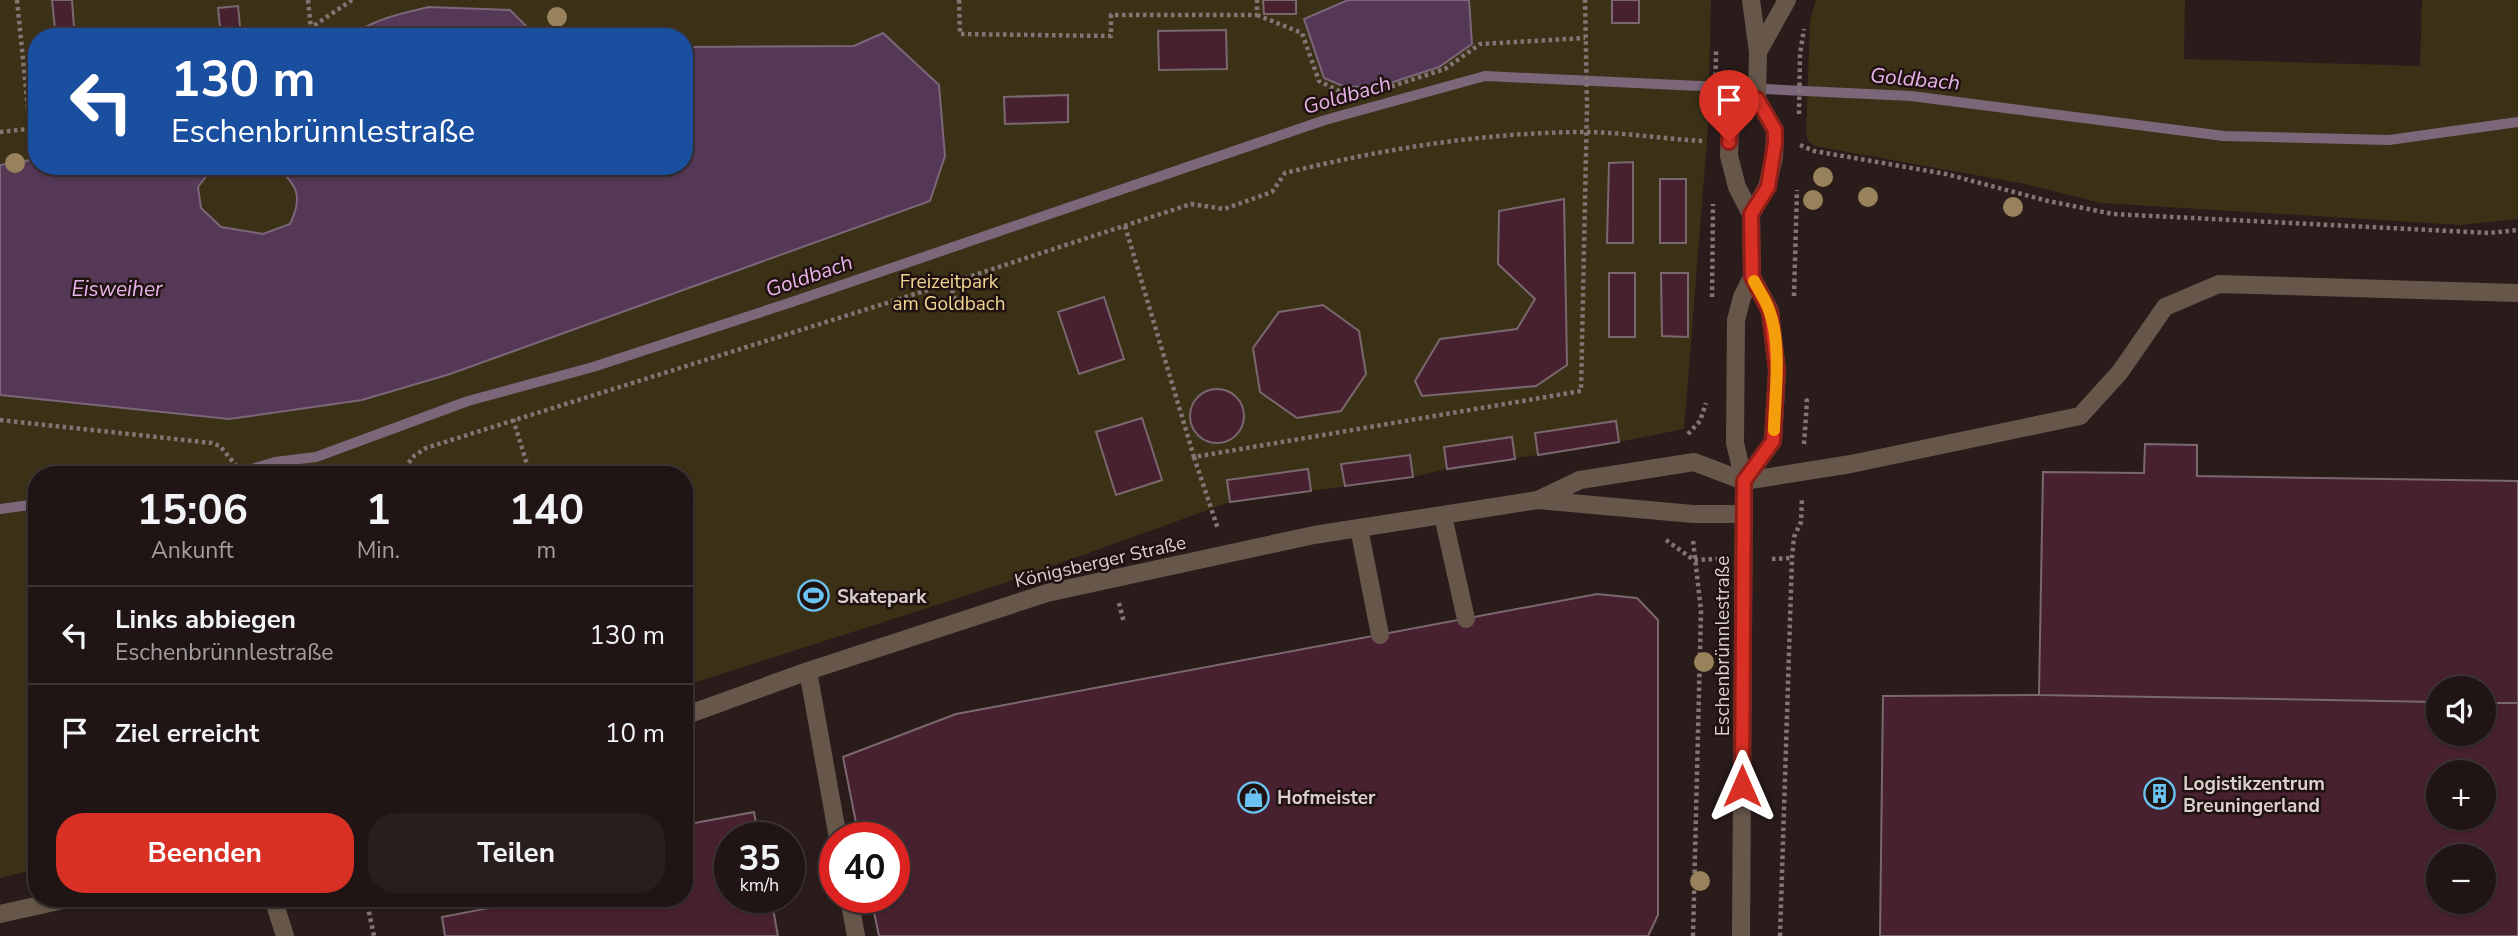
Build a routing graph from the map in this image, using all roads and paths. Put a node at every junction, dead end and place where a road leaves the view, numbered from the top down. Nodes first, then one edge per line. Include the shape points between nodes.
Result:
1 (17, 0) edge
2 (308, 0) edge
3 (352, 0) edge
4 (959, 0) edge
5 (1258, 0) edge
6 (1585, 0) edge
7 (1751, 0) edge
8 (1787, 0) edge
9 (1257, 15) junction
10 (311, 28) joint
11 (1585, 38) junction
12 (1716, 50) dead end
13 (1758, 52) junction
14 (1800, 54) dead end
15 (1757, 99) junction
16 (28, 109) edge
17 (1799, 118) dead end
18 (28, 129) edge
19 (0, 132) edge
20 (1585, 132) junction
21 (1722, 135) junction
22 (1775, 137) junction
23 (1798, 144) junction
24 (1798, 158) dead end
25 (1797, 185) dead end
26 (1714, 198) dead end
27 (1751, 214) junction
28 (1125, 226) junction
29 (2518, 230) edge
30 (1752, 277) junction
31 (950, 283) junction
32 (2518, 293) edge
33 (1712, 301) dead end
34 (957, 306) dead end
35 (1794, 309) dead end
36 (1803, 394) dead end
37 (1709, 397) dead end
38 (513, 419) junction
39 (0, 420) edge
40 (1194, 457) junction
41 (1672, 464) junction
42 (236, 466) edge
43 (406, 466) edge
44 (528, 466) edge
45 (1803, 472) junction
46 (1744, 481) junction
47 (1538, 500) junction
48 (1744, 514) junction
49 (1443, 516) junction
50 (1359, 528) junction
51 (1227, 552) junction
52 (1694, 559) dead end
53 (1120, 608) dead end
54 (1466, 619) dead end
55 (1124, 623) dead end
56 (1380, 635) dead end
57 (808, 671) junction
58 (693, 713) edge
59 (835, 822) edge
60 (32, 907) edge
61 (276, 907) edge
62 (368, 907) edge
63 (852, 913) edge
64 (0, 914) edge
65 (285, 936) edge
66 (374, 936) edge
67 (856, 936) edge
68 (1693, 936) edge
69 (1741, 936) edge
70 (1780, 936) edge

1 - 16 path
2 - 10 path
3 - 10 path
4 - 9 path via 960,34 1111,36 1111,15
5 - 9 path
6 - 11 path
7 - 13 street
8 - 13 street
9 - 11 path via 1303,33 1319,81 1341,92 1380,90 1444,69 1480,44
11 - 20 path
12 - 21 path
13 - 15 street
14 - 17 path
15 - 21 street
15 - 22 street
18 - 19 path
20 - 21 path
20 - 28 path via 1463,138 1347,158 1285,173 1272,192 1224,209 1191,204
20 - 40 path via 1581,391
21 - 27 street, Eschenbrünnlestraße via 1737,187
22 - 23 path
22 - 27 street via 1768,187
23 - 24 path
23 - 29 path via 2113,214 2489,233
25 - 35 path
26 - 33 path
27 - 30 street, Eschenbrünnlestraße
28 - 31 path
28 - 40 path
30 - 46 street, Eschenbrünnlestraße via 1736,320 1735,443
30 - 46 street, Eschenbrünnlestraße via 1770,312 1777,370 1773,441
31 - 34 path
31 - 38 path
32 - 45 street via 2219,284 2165,307 2120,372 2080,416
36 - 45 path via 1807,401
37 - 41 path via 1692,432 1673,446
38 - 43 path via 426,447
38 - 44 path
39 - 42 path via 212,443
40 - 51 path
41 - 46 street, Königsberger Straße via 1695,462
41 - 47 street, Königsberger Straße via 1580,480
45 - 46 street
45 - 70 path via 1801,522 1792,558
46 - 48 street, Eschenbrünnlestraße
47 - 48 street, Königsberger Straße
47 - 49 street, Königsberger Straße
48 - 69 street, Eschenbrünnlestraße
49 - 50 street, Königsberger Straße
49 - 54 street
50 - 51 street, Königsberger Straße
50 - 56 street
51 - 57 street, Königsberger Straße via 1048,593
52 - 68 path via 1701,611
53 - 55 path
57 - 58 street, Königsberger Straße
57 - 59 street
60 - 64 street
61 - 65 street
62 - 66 path
63 - 67 street

